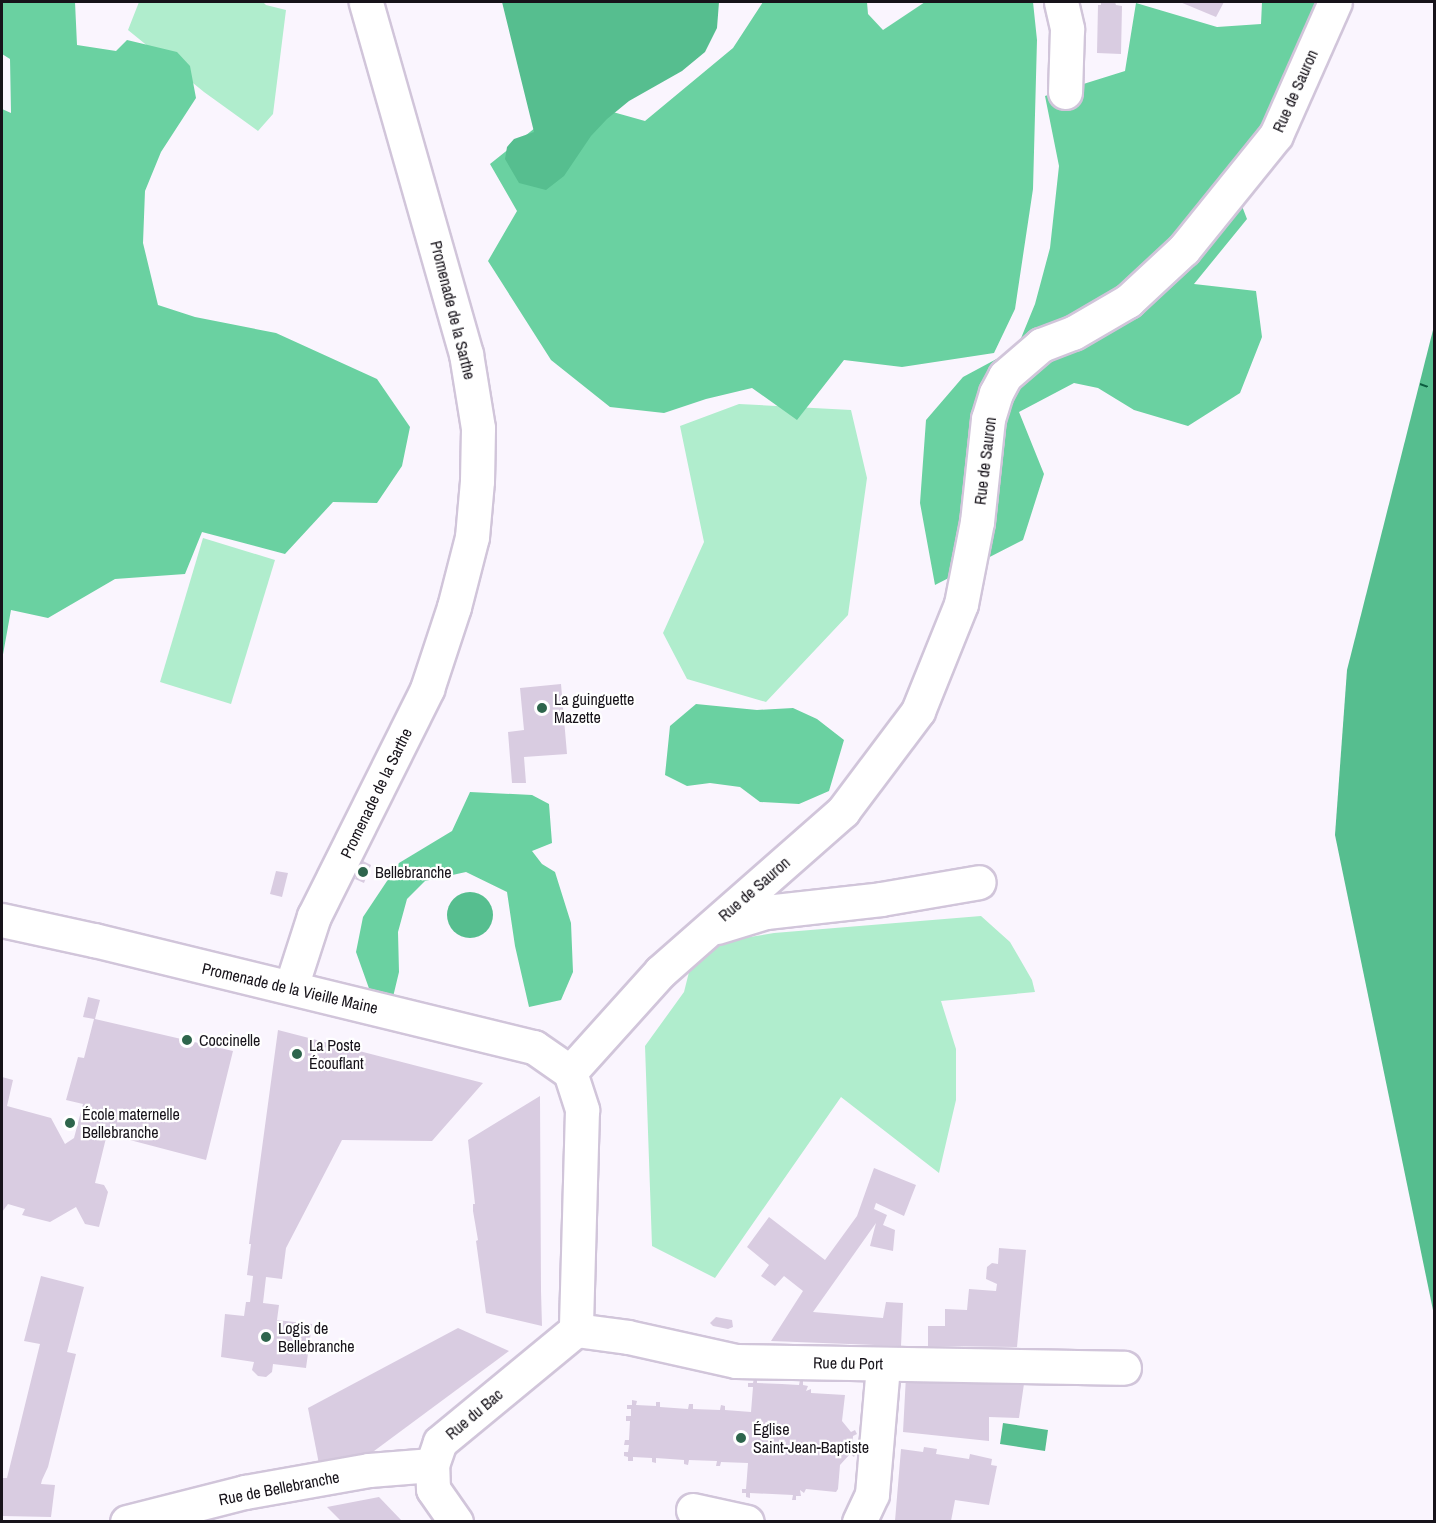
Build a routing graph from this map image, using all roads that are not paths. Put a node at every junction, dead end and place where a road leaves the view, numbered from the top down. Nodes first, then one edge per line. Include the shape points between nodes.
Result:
1 (366, 2) edge
2 (1061, 2) edge
3 (1335, 2) edge
4 (1065, 92) dead end
5 (979, 882) dead end
6 (2, 920) edge
7 (706, 930) junction
8 (291, 987) junction
9 (570, 1072) junction
10 (576, 1330) junction
11 (883, 1365) junction
12 (1124, 1368) dead end
13 (432, 1465) junction
14 (693, 1510) dead end
15 (127, 1521) edge
16 (456, 1521) edge
17 (747, 1521) edge
18 (859, 1521) edge

1 - 8 street, Promenade de la Sarthe via 466,354 478,428 477,481 469,547 427,689 314,916
2 - 4 street via 1068,29
3 - 7 street, Rue de Sauron via 1276,135 1184,249 1128,302 1073,333 1041,345 1005,376 988,419 977,522 961,604 918,711 843,811
5 - 7 street via 881,899 766,912
6 - 8 street, Promenade de la Vieille Maine
7 - 9 street, Rue de Sauron via 660,972
8 - 9 street, Promenade de la Vieille Maine via 534,1047
9 - 10 street via 582,1110
10 - 11 street, Rue du Port via 628,1337 736,1361
10 - 13 street, Rue du Bac via 440,1442
11 - 12 street, Rue du Port
11 - 18 street via 872,1494
13 - 15 street, Rue de Bellebranche via 380,1468 244,1492
13 - 16 street via 433,1489
14 - 17 street

